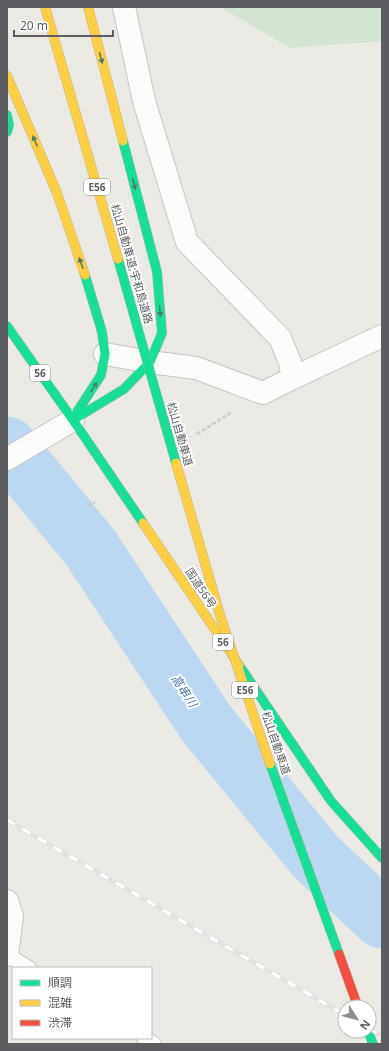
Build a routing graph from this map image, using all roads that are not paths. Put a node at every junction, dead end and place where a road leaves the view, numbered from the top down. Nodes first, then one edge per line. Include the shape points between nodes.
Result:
1 (45, 7) edge
2 (88, 7) edge
3 (124, 7) edge
4 (7, 76) edge
5 (7, 114) edge
6 (7, 132) edge
7 (7, 326) edge
8 (382, 336) edge
9 (105, 354) junction
10 (150, 365) junction
11 (293, 378) junction
12 (73, 420) junction
13 (7, 459) edge
14 (382, 858) edge
15 (7, 900) edge
16 (7, 955) edge
17 (27, 967) edge
18 (355, 999) edge

1 - 10 highway, 松山自動車道;宇和島道路 / E56, bridge
2 -> 10 highway via 157,272 162,333
3 - 11 street via 144,101 187,242 280,338 290,362
9 -> 4 highway via 91,293 57,193
5 - 6 highway
7 - 12 highway, 国道56号 / 56
8 - 11 street
9 - 10 street
12 -> 9 highway via 101,375
10 - 11 street via 196,368 263,393
10 - 12 highway via 124,389
10 - 18 highway, 松山自動車道 / E56, bridge via 220,615 280,792
12 - 13 street
12 - 14 highway, 国道56号 / 56 via 331,801
15 - 16 street via 12,916
16 - 17 lane

